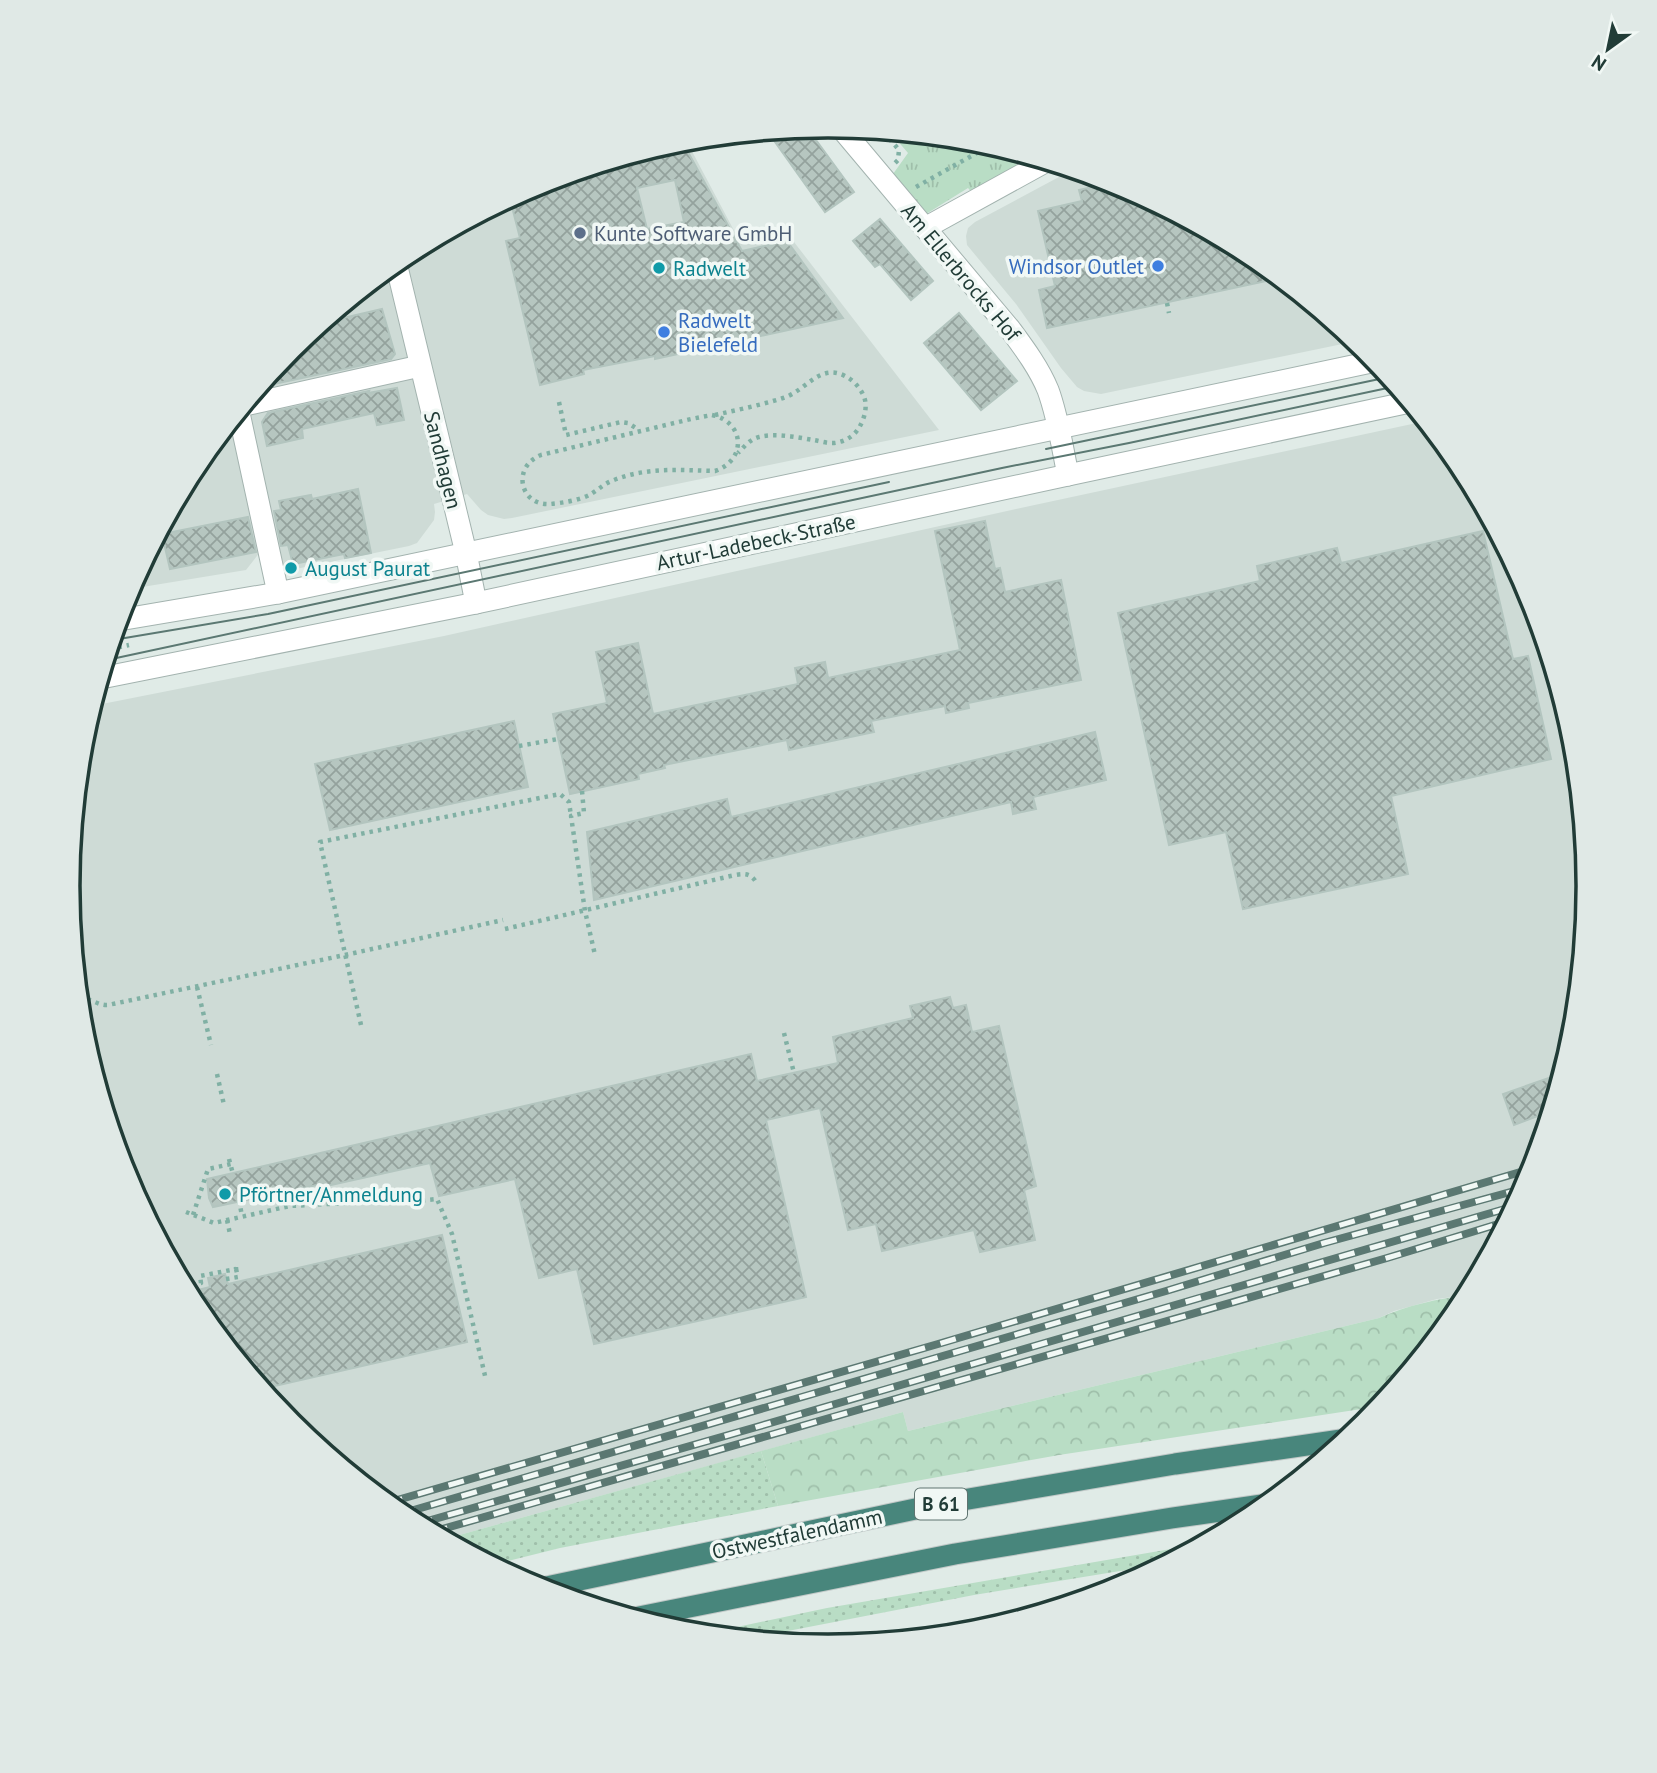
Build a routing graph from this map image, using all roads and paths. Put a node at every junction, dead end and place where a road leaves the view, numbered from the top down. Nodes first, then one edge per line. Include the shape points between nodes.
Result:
1 (850, 139) edge
2 (976, 153) edge
3 (1035, 168) edge
4 (899, 197) junction
5 (925, 228) junction
6 (399, 275) edge
7 (1167, 303) dead end
8 (1169, 313) dead end
9 (1363, 364) edge
10 (421, 366) junction
11 (259, 402) edge
12 (559, 402) dead end
13 (1400, 404) edge
14 (712, 415) junction
15 (241, 423) edge
16 (1059, 428) junction
17 (640, 431) junction
18 (737, 453) junction
19 (1068, 474) junction
20 (466, 553) junction
21 (278, 593) junction
22 (476, 603) junction
23 (130, 618) edge
24 (129, 645) dead end
25 (120, 647) edge
26 (111, 676) edge
27 (558, 739) dead end
28 (519, 746) dead end
29 (582, 791) dead end
30 (571, 816) junction
31 (757, 884) dead end
32 (585, 911) junction
33 (503, 920) dead end
34 (505, 929) dead end
35 (345, 955) junction
36 (595, 955) dead end
37 (197, 987) junction
38 (90, 1001) edge
39 (361, 1026) dead end
40 (783, 1033) dead end
41 (211, 1045) dead end
42 (794, 1073) dead end
43 (218, 1074) dead end
44 (224, 1105) dead end
45 (233, 1174) dead end
46 (239, 1200) dead end
47 (186, 1212) dead end
48 (193, 1214) junction
49 (242, 1216) junction
50 (227, 1220) junction
51 (230, 1234) dead end
52 (226, 1279) dead end
53 (196, 1284) edge
54 (486, 1380) dead end
55 (1330, 1442) edge
56 (1245, 1508) edge
57 (559, 1584) edge
58 (656, 1614) edge

1 - 4 street, Am Ellerbrocks Hof
2 - 4 path
3 - 5 street
4 - 5 street, Am Ellerbrocks Hof
5 - 16 street, Am Ellerbrocks Hof via 1031,358
6 - 10 street, Sandhagen
7 - 8 path
9 - 16 street
10 - 11 street
10 - 20 street, Sandhagen
12 - 17 path via 566,435 621,422
13 - 19 street, Artur-Ladebeck-Straße
14 - 17 path
14 - 18 path via 726,421 737,434
14 - 18 path via 791,395 827,373 844,376 861,391 866,404 863,420 845,440 763,436
15 - 21 street
16 - 19 street, Am Ellerbrocks Hof
16 - 20 street
17 - 18 path via 534,458 523,470 523,487 534,500 549,504 588,495 633,474 719,470
19 - 22 street, Artur-Ladebeck-Straße
20 - 21 street
20 - 22 street, Sandhagen
21 - 23 street
22 - 26 street, Artur-Ladebeck-Straße
24 - 25 path
27 - 28 path
29 - 30 path via 584,813
30 - 32 path
30 - 35 path via 569,802 560,794 320,842
31 - 32 path via 750,875 736,874
32 - 34 path
32 - 36 path
33 - 35 path
35 - 37 path
35 - 39 path
37 - 38 path via 105,1006
37 - 41 path
40 - 42 path
43 - 44 path
45 - 48 path via 230,1161 208,1169
46 - 49 path
47 - 48 path
48 - 50 path via 214,1223
49 - 50 path
49 - 54 path via 290,1206 348,1203 366,1192 387,1191 406,1202 437,1199 452,1234
50 - 51 path
52 - 53 path via 240,1278 236,1267 200,1276 201,1283
55 - 57 highway, Ostwestfalendamm / B 61 via 939,1504
56 - 58 highway via 955,1554

